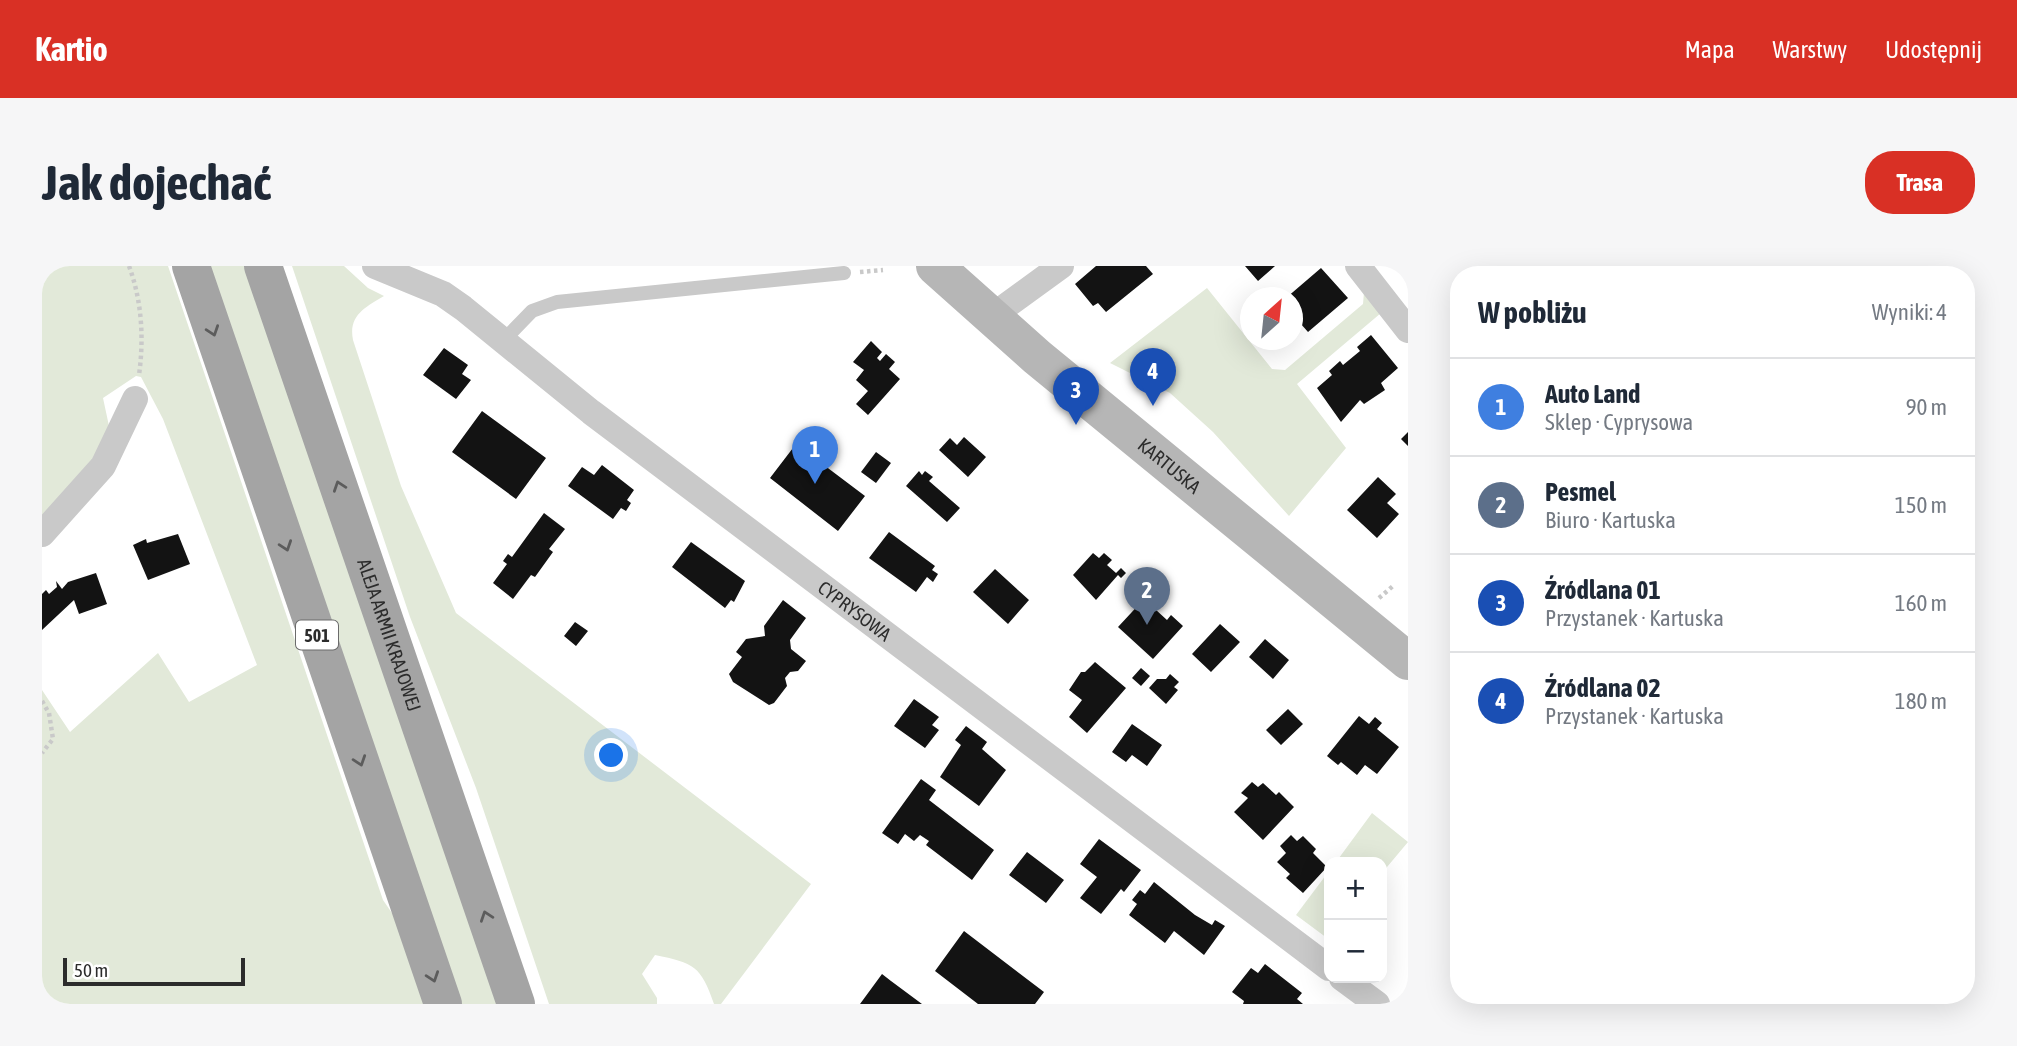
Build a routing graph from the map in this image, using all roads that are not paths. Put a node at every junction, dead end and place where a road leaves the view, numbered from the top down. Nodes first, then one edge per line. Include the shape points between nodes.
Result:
1 (191, 266) edge
2 (263, 266) edge
3 (375, 266) edge
4 (935, 266) edge
5 (1061, 266) edge
6 (1358, 266) edge
7 (844, 273) dead end
8 (990, 317) junction
9 (1408, 330) edge
10 (503, 341) junction
11 (135, 399) road end
12 (42, 534) edge
13 (1408, 661) edge
14 (1324, 964) edge
15 (1349, 983) edge
16 (443, 1004) edge
17 (516, 1004) edge
18 (1377, 1004) edge

1 -> 16 main road, 501
17 -> 2 main road, ALEJA ARMII KRAJOWEJ
3 - 10 street, CYPRYSOWA via 443,294
4 - 8 street, KARTUSKA
5 - 8 street
6 - 9 street
7 - 10 lane via 557,302 533,311
8 - 13 street, KARTUSKA
10 - 14 street, CYPRYSOWA
11 - 12 street via 103,466
15 - 18 street

